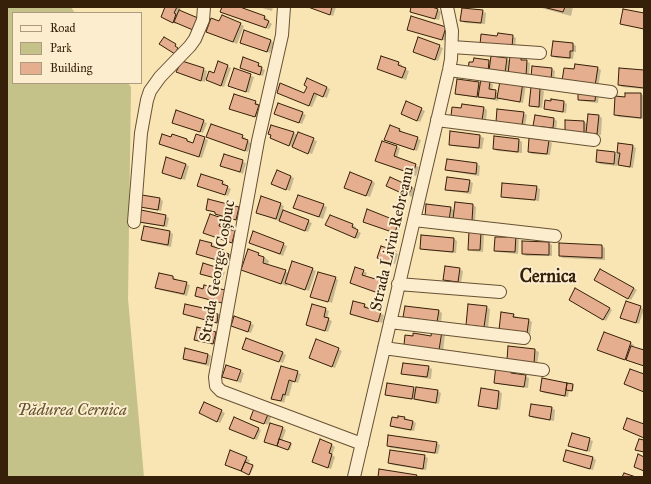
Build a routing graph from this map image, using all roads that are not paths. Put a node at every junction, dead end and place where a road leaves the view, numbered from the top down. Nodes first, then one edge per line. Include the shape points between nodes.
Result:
1 (204, 7) edge
2 (284, 7) edge
3 (447, 7) edge
4 (452, 47) junction
5 (540, 54) dead end
6 (449, 70) junction
7 (611, 92) dead end
8 (437, 120) junction
9 (594, 140) dead end
10 (414, 220) junction
11 (134, 222) dead end
12 (555, 236) dead end
13 (398, 284) junction
14 (500, 292) dead end
15 (390, 322) junction
16 (524, 338) dead end
17 (384, 348) junction
18 (542, 370) dead end
19 (362, 444) junction
20 (354, 477) edge

1 - 11 street via 203,20 195,39 160,77 147,100 141,133
2 - 19 street, Strada George Coșbuc via 282,35 257,149 215,377 216,386 222,391
3 - 4 street, Strada Liviu Rebreanu
4 - 5 street
4 - 6 street, Strada Liviu Rebreanu
6 - 7 street
6 - 8 street, Strada Liviu Rebreanu
8 - 9 street
8 - 10 street, Strada Liviu Rebreanu
10 - 12 street
10 - 13 street, Strada Liviu Rebreanu
13 - 14 street
13 - 15 street, Strada Liviu Rebreanu
15 - 16 street
15 - 17 street, Strada Liviu Rebreanu
17 - 18 street
17 - 19 street, Strada Liviu Rebreanu
19 - 20 street, Strada Liviu Rebreanu

